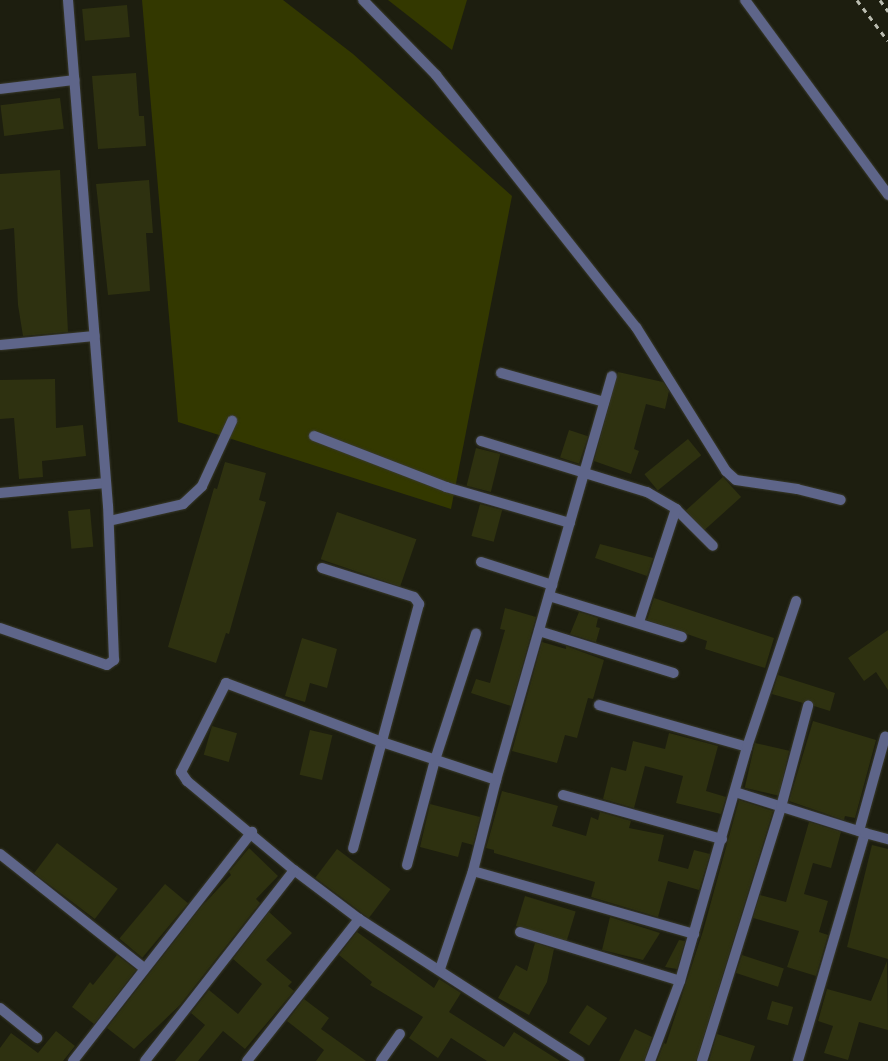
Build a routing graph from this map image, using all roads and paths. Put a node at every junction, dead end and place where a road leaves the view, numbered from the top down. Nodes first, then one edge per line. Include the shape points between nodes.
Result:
1 (68, 0) edge
2 (363, 0) edge
3 (745, 0) edge
4 (74, 80) junction
5 (0, 89) edge
6 (888, 195) edge
7 (95, 336) junction
8 (0, 345) edge
9 (501, 373) dead end
10 (612, 376) dead end
11 (604, 402) junction
12 (232, 421) dead end
13 (314, 436) dead end
14 (481, 441) dead end
15 (586, 471) junction
16 (106, 483) junction
17 (0, 493) edge
18 (841, 500) dead end
19 (676, 509) junction
20 (109, 521) junction
21 (570, 523) junction
22 (713, 546) dead end
23 (481, 562) dead end
24 (322, 568) dead end
25 (552, 585) junction
26 (549, 596) junction
27 (796, 601) dead end
28 (639, 622) junction
29 (0, 628) edge
30 (539, 631) junction
31 (476, 634) dead end
32 (682, 637) dead end
33 (674, 673) dead end
34 (599, 705) dead end
35 (808, 706) dead end
36 (885, 737) dead end
37 (382, 742) junction
38 (747, 747) junction
39 (435, 760) junction
40 (496, 780) junction
41 (735, 792) junction
42 (562, 796) dead end
43 (781, 807) junction
44 (252, 832) junction
45 (862, 832) junction
46 (722, 839) junction
47 (888, 839) edge
48 (353, 848) dead end
49 (0, 854) edge
50 (407, 865) dead end
51 (294, 870) junction
52 (473, 871) junction
53 (359, 919) junction
54 (520, 932) dead end
55 (694, 934) junction
56 (144, 968) junction
57 (440, 969) junction
58 (680, 981) junction
59 (0, 1008) edge
60 (400, 1034) dead end
61 (37, 1038) dead end
62 (73, 1061) edge
63 (145, 1061) edge
64 (247, 1061) edge
65 (381, 1061) edge
66 (579, 1061) edge
67 (650, 1061) edge
68 (702, 1061) edge
69 (798, 1061) edge

1 - 4 street
2 - 18 street via 436,75 636,327 726,471 736,480 797,489
3 - 6 street
4 - 5 street
4 - 7 street
7 - 8 street
7 - 16 street
9 - 11 street
10 - 11 street
11 - 15 street
12 - 20 street via 202,486 183,504
13 - 21 street via 446,486
14 - 15 street
15 - 19 street via 648,492
15 - 21 street
16 - 17 street
16 - 20 street
19 - 22 street
19 - 28 street
20 - 29 street via 115,654 112,664
21 - 25 street
23 - 25 street
24 - 37 street via 418,599
25 - 26 street
26 - 28 street
26 - 30 street
27 - 38 street
28 - 32 street
30 - 33 street
30 - 40 street
31 - 39 street
34 - 38 street
35 - 43 street
36 - 45 street
37 - 39 street
37 - 44 street via 226,683 181,772 188,781
37 - 48 street
38 - 41 street
39 - 40 street
39 - 50 street
40 - 52 street
41 - 43 street
41 - 46 street
42 - 46 street
43 - 45 street
43 - 68 street
44 - 51 street
44 - 56 street
45 - 47 street
45 - 69 street
46 - 55 street
49 - 56 street
51 - 53 street
51 - 63 street
52 - 55 street
52 - 57 street
53 - 57 street
53 - 64 street
54 - 58 street
55 - 58 street
56 - 62 street
57 - 66 street
58 - 67 street
59 - 61 street
60 - 65 street

